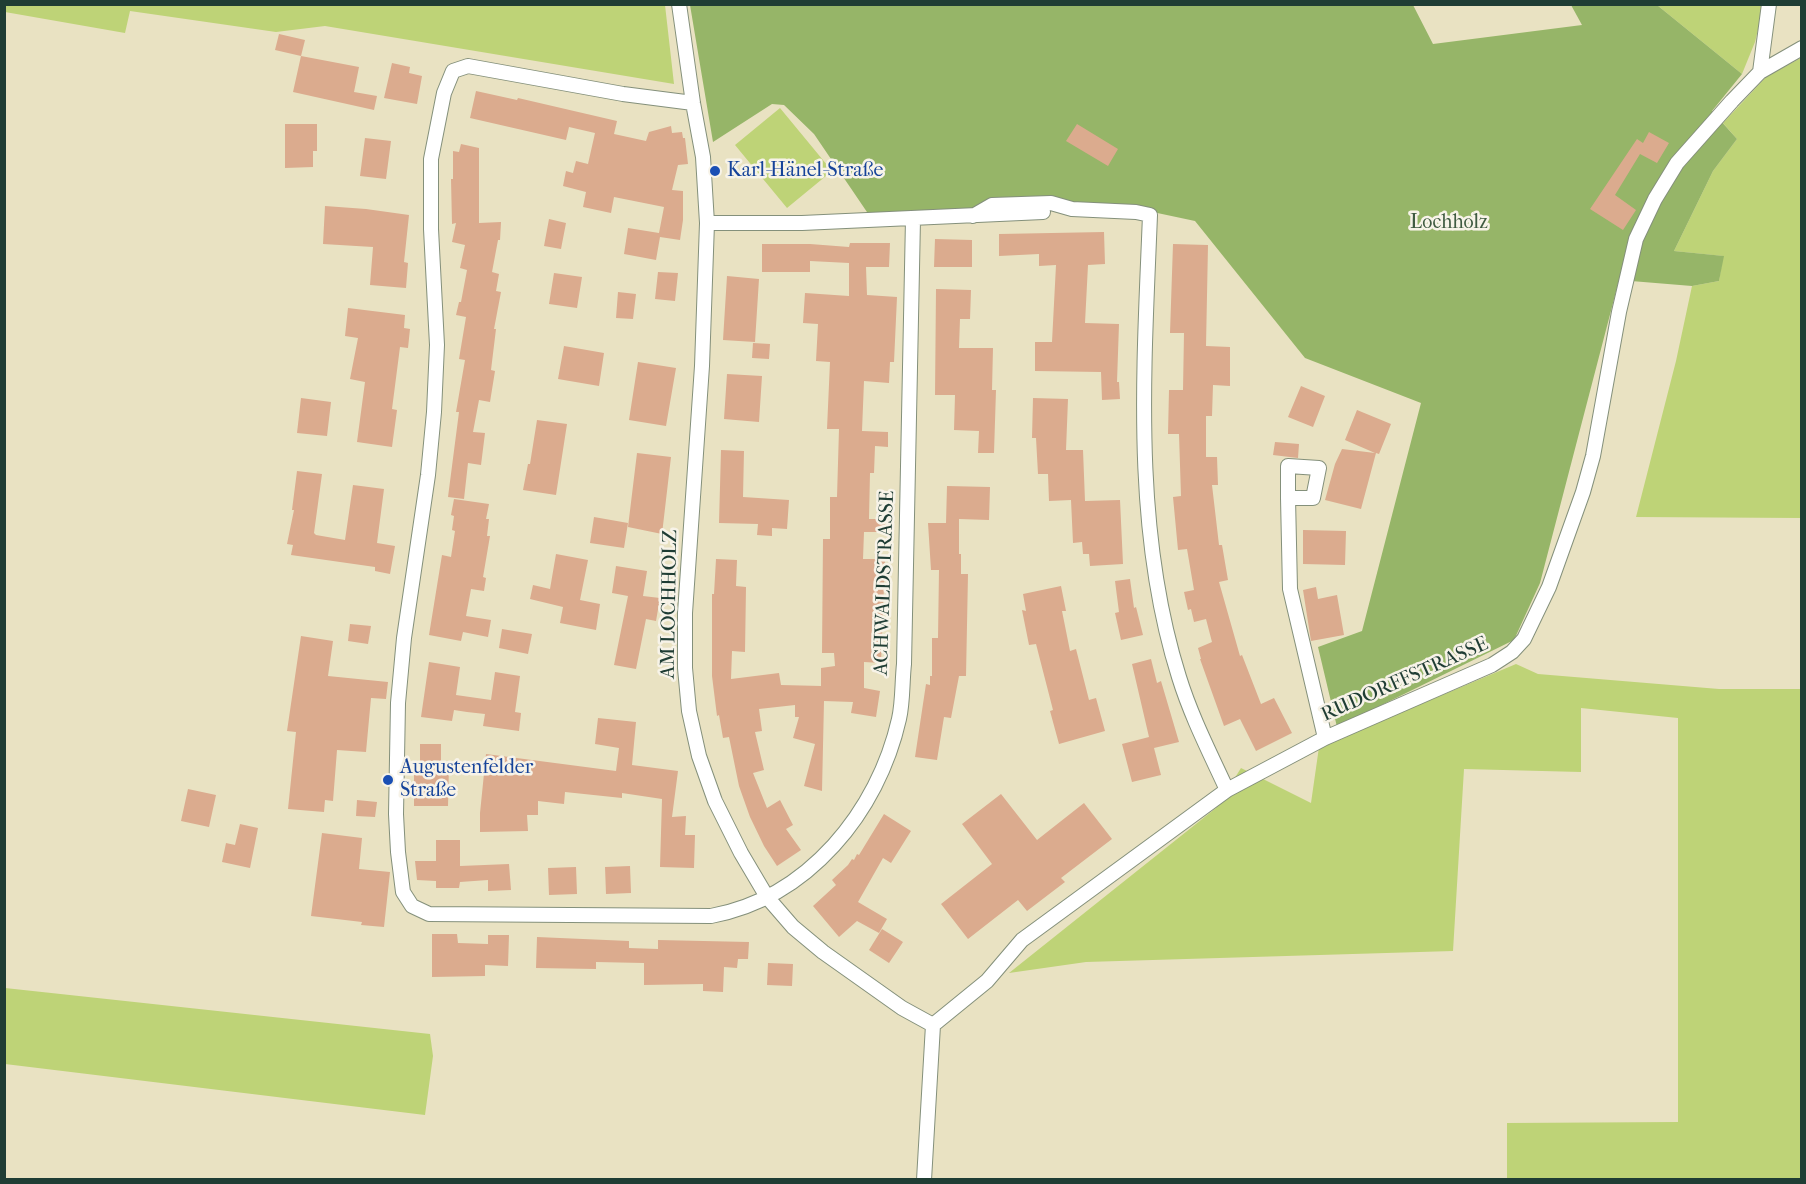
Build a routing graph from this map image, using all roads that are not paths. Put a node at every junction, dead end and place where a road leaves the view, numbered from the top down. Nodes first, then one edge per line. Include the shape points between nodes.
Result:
1 (680, 4) edge
2 (1769, 4) edge
3 (1802, 48) edge
4 (1760, 72) junction
5 (693, 103) junction
6 (913, 219) junction
7 (707, 224) junction
8 (1288, 498) dead end
9 (1325, 738) junction
10 (1227, 790) junction
11 (767, 897) junction
12 (933, 1025) junction
13 (924, 1179) edge

1 - 5 street, AM LOCHHOLZ
2 - 4 street
3 - 4 street, RUDORFFSTRASSE
4 - 9 street, RUDORFFSTRASSE via 1677,163 1636,239 1583,492 1549,586 1524,639 1492,665
5 - 7 street, AM LOCHHOLZ via 704,157
5 - 11 street via 468,66 453,71 444,93 431,159 437,345 434,412 398,703 398,852 403,892 412,906 429,914 711,916 736,912
6 - 7 street
6 - 10 street via 973,216 992,205 1051,203 1072,209 1150,214 1144,436 1152,549 1179,677
6 - 11 street, ACHWALDSTRASSE via 904,664 899,718 882,771 862,810 813,867
7 - 11 street, AM LOCHHOLZ via 685,668 699,756 715,801
8 - 9 street via 1290,589
9 - 10 street, RUDORFFSTRASSE
10 - 12 street, RUDORFFSTRASSE via 1022,940 987,981
11 - 12 street, AM LOCHHOLZ via 823,952
12 - 13 street

